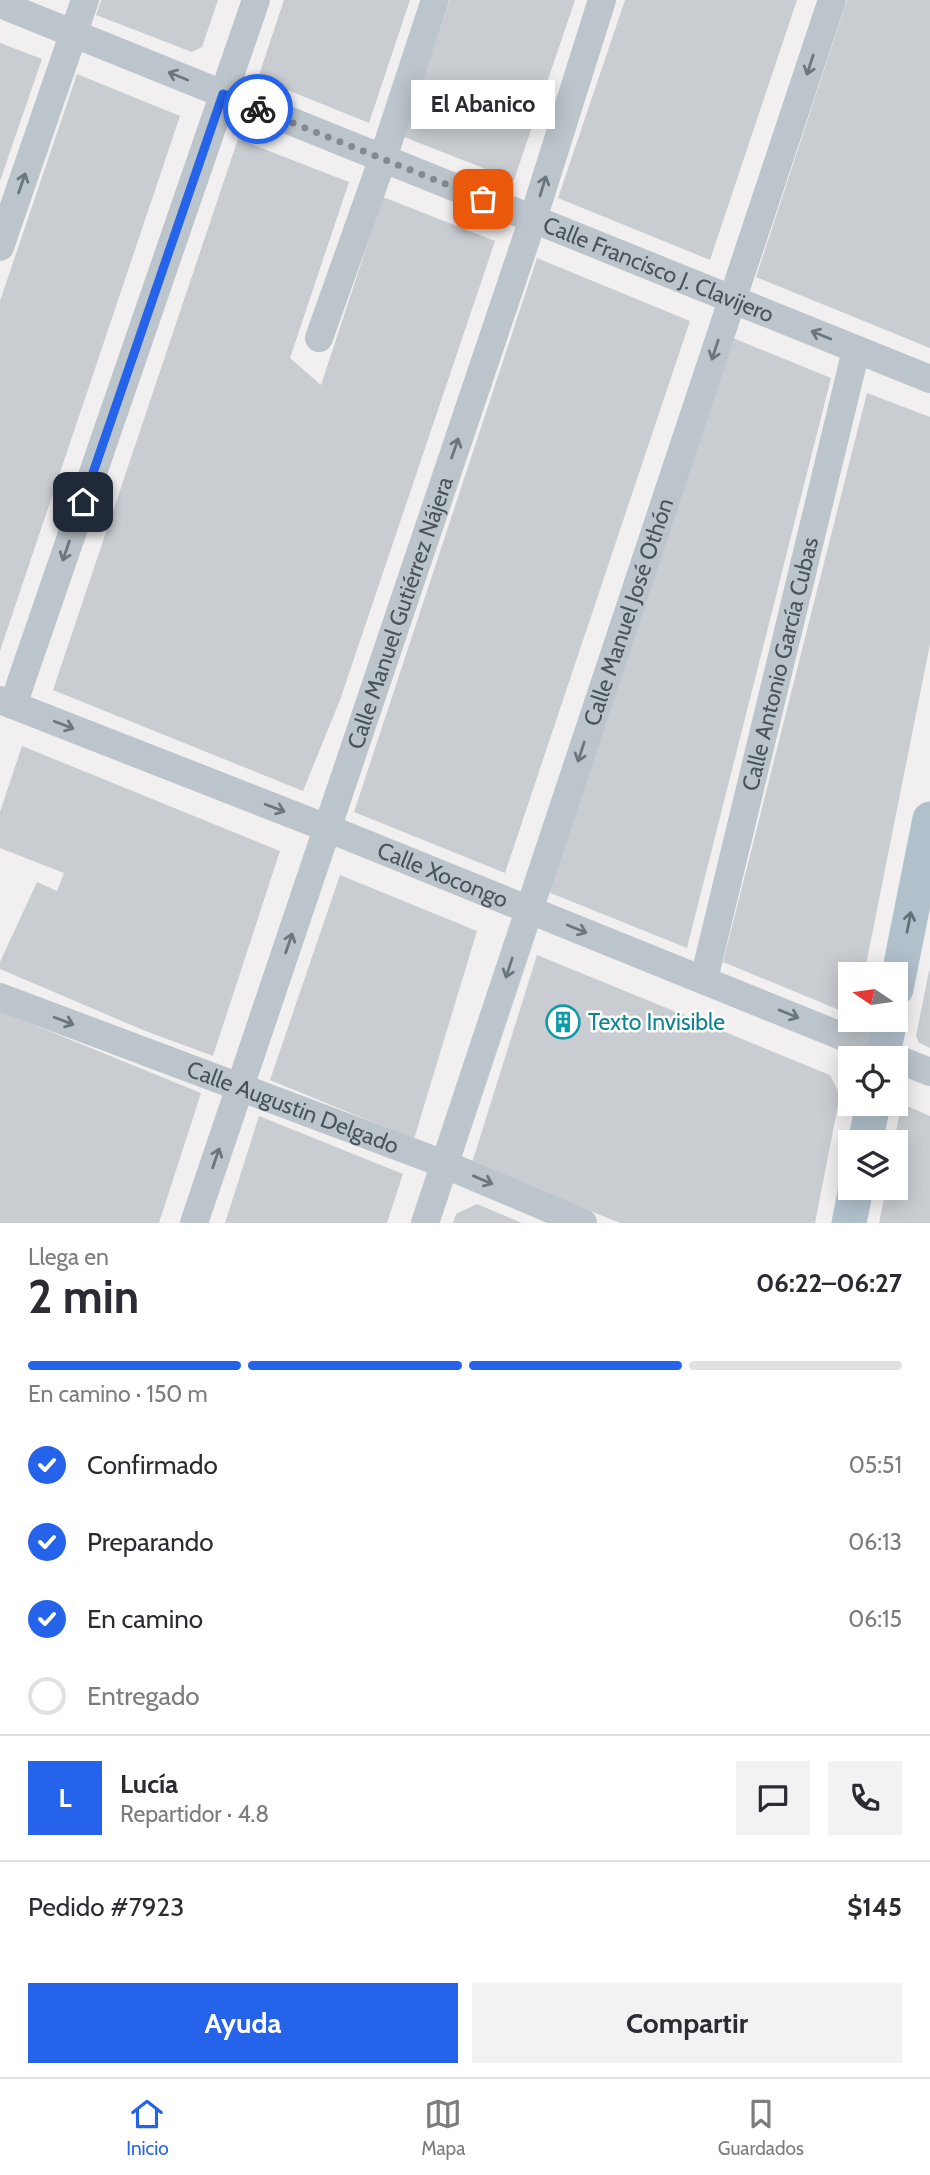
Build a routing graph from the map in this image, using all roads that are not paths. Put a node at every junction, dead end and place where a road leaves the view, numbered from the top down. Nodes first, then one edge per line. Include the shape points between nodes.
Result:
1 (85, 0) edge
2 (256, 0) edge
3 (435, 0) edge
4 (602, 0) edge
5 (832, 0) edge
6 (0, 4) edge
7 (74, 33) junction
8 (223, 94) junction
9 (383, 158) junction
10 (533, 219) junction
11 (0, 247) edge
12 (732, 299) junction
13 (319, 338) dead end
14 (856, 350) junction
15 (930, 379) edge
16 (7, 703) edge
17 (930, 818) edge
18 (327, 828) junction
19 (529, 910) junction
20 (901, 962) edge
21 (704, 979) junction
22 (0, 997) edge
23 (885, 1044) edge
24 (930, 1072) edge
25 (240, 1088) junction
26 (444, 1164) junction
27 (854, 1200) edge
28 (194, 1223) edge
29 (425, 1223) edge
30 (583, 1223) edge
31 (849, 1223) edge

1 - 7 street
2 - 8 street
3 - 9 street
10 -> 4 street, Calle Manuel Gutiérrez Nájera
5 -> 12 street, Calle Manuel José Othón
6 - 7 street, Calle Francisco J. Clavijero
8 -> 7 street, Calle Francisco J. Clavijero
11 -> 7 street
8 - 9 street, Calle Francisco J. Clavijero
8 -> 16 street
9 - 10 street, Calle Francisco J. Clavijero
9 - 13 street
10 - 12 street, Calle Francisco J. Clavijero
18 -> 10 street, Calle Manuel Gutiérrez Nájera
14 -> 12 street, Calle Francisco J. Clavijero
12 -> 19 street, Calle Manuel José Othón
14 - 15 street, Calle Francisco J. Clavijero
14 - 21 street, Calle Antonio García Cubas
16 -> 18 street, Calle Xocongo
20 -> 17 main road
18 - 19 street, Calle Xocongo
25 -> 18 street, Calle Manuel Gutiérrez Nájera
19 -> 21 street, Calle Xocongo
19 -> 26 street, Calle Manuel José Othón
21 -> 23 street, Calle Xocongo
22 -> 25 street, Calle Augustin Delgado
23 - 24 street, Calle Xocongo
25 - 26 street, Calle Augustin Delgado
28 -> 25 street, Calle Manuel Gutiérrez Nájera
26 - 29 street, Calle Manuel José Othón
26 -> 30 street, Calle Augustin Delgado
27 - 31 main road

